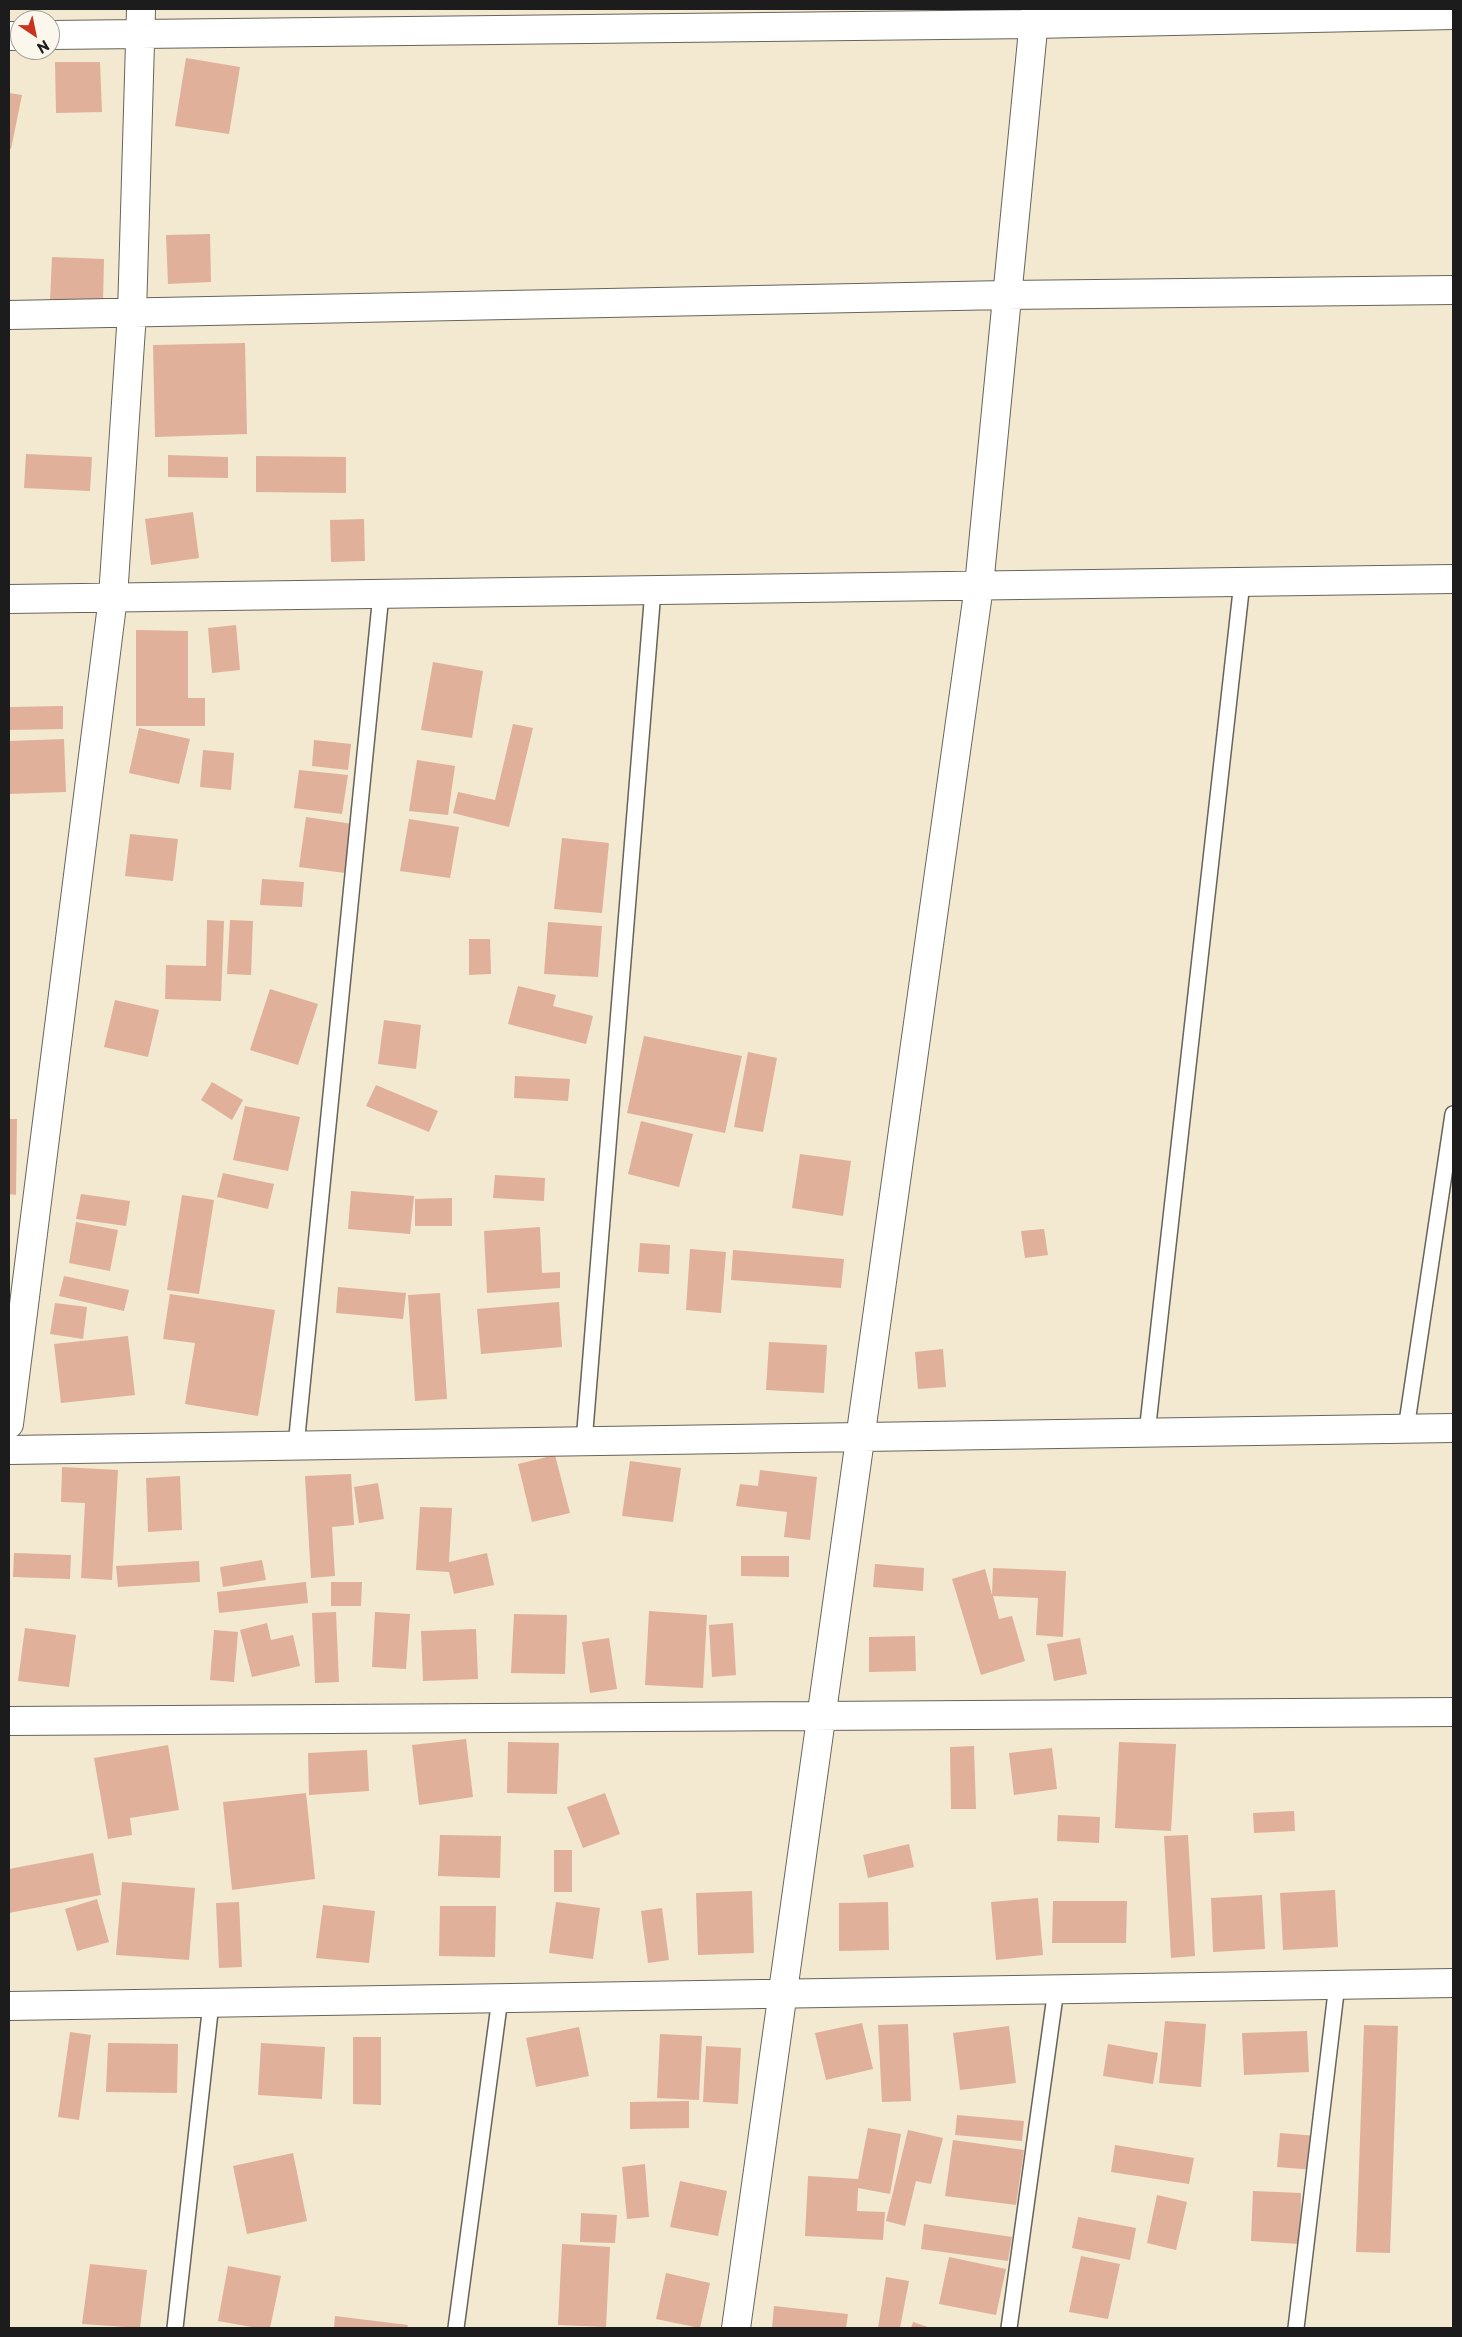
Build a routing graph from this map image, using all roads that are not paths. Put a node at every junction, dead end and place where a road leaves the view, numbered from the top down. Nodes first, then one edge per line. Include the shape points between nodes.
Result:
1 (1453, 15) edge
2 (1034, 17) edge
3 (140, 21) edge
4 (60, 33) edge
5 (1453, 290) edge
6 (1006, 294) junction
7 (132, 313) junction
8 (9, 315) edge
9 (1453, 579) edge
10 (1242, 582) junction
11 (979, 586) junction
12 (653, 590) junction
13 (381, 594) junction
14 (113, 597) junction
15 (9, 599) edge
16 (1453, 1114) edge
17 (9, 1424) edge
18 (1453, 1428) edge
19 (1406, 1429) junction
20 (1147, 1433) junction
21 (861, 1437) junction
22 (584, 1442) junction
23 (296, 1446) junction
24 (9, 1450) edge
25 (1453, 1712) edge
26 (821, 1716) junction
27 (9, 1721) edge
28 (1453, 1983) edge
29 (1337, 1984) junction
30 (1056, 1989) junction
31 (782, 1994) junction
32 (500, 1998) junction
33 (211, 2003) junction
34 (9, 2006) edge
35 (174, 2328) edge
36 (456, 2328) edge
37 (736, 2328) edge
38 (1009, 2328) edge
39 (1296, 2328) edge

1 - 2 street
2 - 3 street
2 - 6 street
3 - 4 street
3 - 7 street
5 - 6 street
6 - 7 street
6 - 11 street
7 - 8 street
7 - 14 street
9 - 10 street
10 - 11 street
10 - 20 lane
11 - 12 street
11 - 21 street
12 - 13 street
12 - 22 lane
13 - 14 street
13 - 23 lane
14 - 15 street
14 - 17 street
16 - 19 lane
18 - 19 street
19 - 20 street
20 - 21 street
21 - 22 street
21 - 26 street
22 - 23 street
23 - 24 street
25 - 26 street
26 - 27 street
26 - 31 street
28 - 29 street
29 - 30 street
29 - 39 lane
30 - 31 street
30 - 38 lane
31 - 32 street
31 - 37 street
32 - 33 street
32 - 36 lane
33 - 34 street
33 - 35 lane

